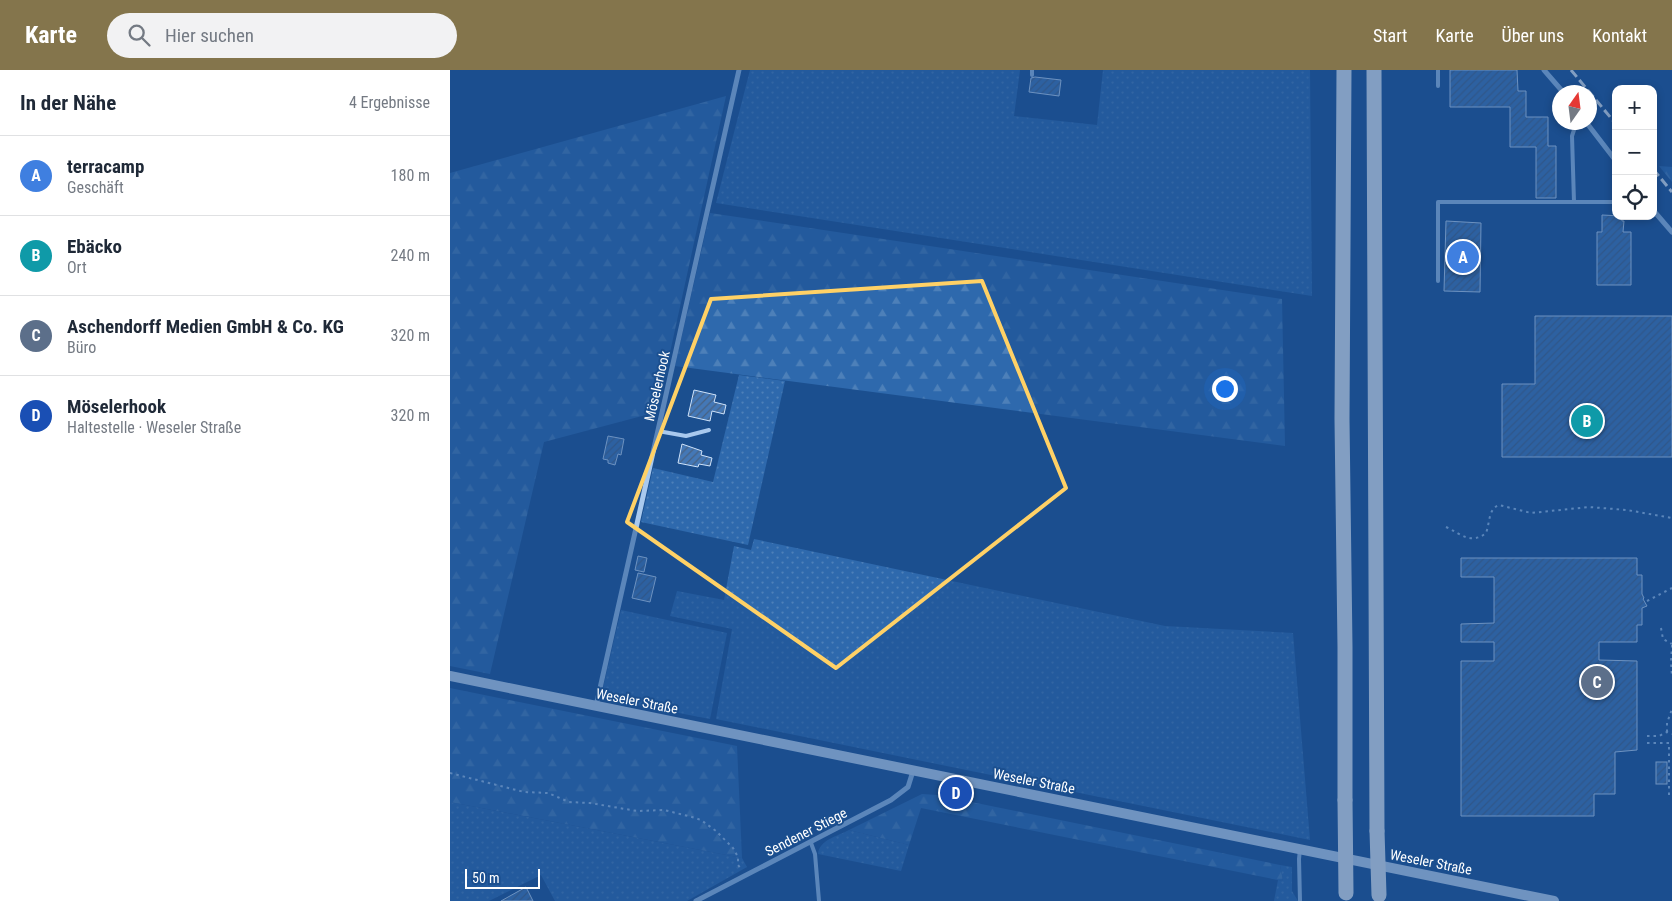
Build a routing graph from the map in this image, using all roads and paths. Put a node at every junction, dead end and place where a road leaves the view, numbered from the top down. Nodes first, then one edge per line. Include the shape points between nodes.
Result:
1 (739, 70) edge
2 (1344, 70) edge
3 (1374, 70) edge
4 (1438, 70) edge
5 (1544, 70) edge
6 (1557, 85) edge
7 (1438, 86) dead end
8 (1574, 130) edge
9 (1592, 130) edge
10 (1612, 156) edge
11 (1574, 202) junction
12 (1612, 202) edge
13 (1657, 215) edge
14 (1672, 232) edge
15 (1438, 281) dead end
16 (709, 430) dead end
17 (658, 431) junction
18 (1672, 518) edge
19 (1446, 527) dead end
20 (1672, 588) edge
21 (1647, 601) dead end
22 (1660, 628) dead end
23 (1672, 644) edge
24 (450, 676) edge
25 (1672, 677) edge
26 (596, 706) junction
27 (1672, 708) edge
28 (1667, 732) junction
29 (1672, 734) edge
30 (1647, 736) dead end
31 (1647, 743) dead end
32 (1670, 746) edge
33 (913, 771) junction
34 (450, 774) edge
35 (1669, 799) dead end
36 (811, 842) junction
37 (1300, 849) junction
38 (745, 876) junction
39 (1346, 897) edge
40 (1379, 898) edge
41 (696, 901) edge
42 (818, 901) edge
43 (1300, 901) edge
44 (1554, 901) edge

1 - 17 street, Möselerhook
2 - 39 highway, bridge via 1342,419
3 - 40 highway, bridge
4 - 7 lane
5 - 6 street
8 - 11 lane
9 - 10 street
11 - 12 lane
11 - 15 lane via 1438,202
13 - 14 street
16 - 17 lane via 686,436
17 - 26 street, Möselerhook
18 - 19 path via 1589,507 1532,513 1500,505 1494,508 1486,532 1478,538 1472,539
20 - 21 path
22 - 23 path via 1663,638
23 - 25 path
24 - 26 main road, Weseler Straße
26 - 33 main road, Weseler Straße
27 - 28 path
28 - 29 path
28 - 30 path
31 - 32 path via 1669,743
32 - 35 path
33 - 36 street, Sendener Stiege via 908,788 902,793
33 - 37 main road, Weseler Straße
34 - 38 path via 524,792 548,793 569,802 636,811 664,810 692,816 716,831 733,848
36 - 38 street, Sendener Stiege
36 - 42 lane via 815,854
37 - 43 lane
37 - 44 main road, Weseler Straße
38 - 41 street, Sendener Stiege

